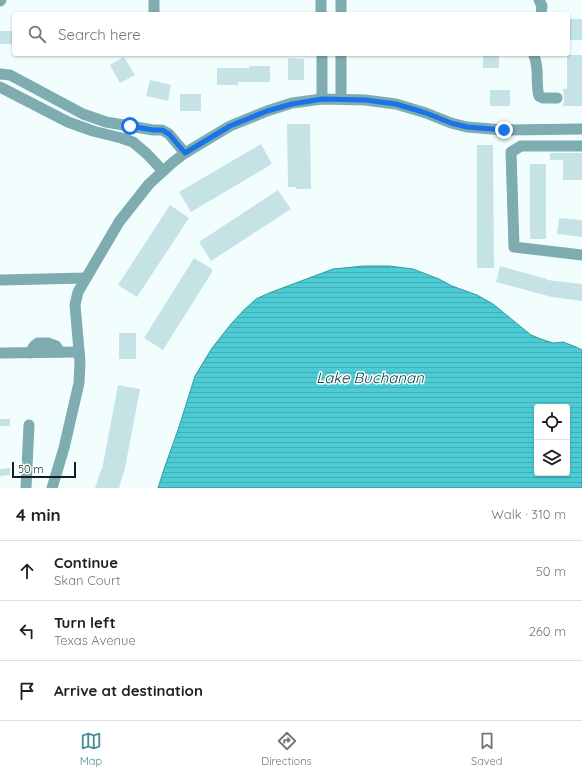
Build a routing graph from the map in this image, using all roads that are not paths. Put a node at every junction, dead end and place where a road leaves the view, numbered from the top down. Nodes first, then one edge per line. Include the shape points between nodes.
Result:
1 (154, 0) edge
2 (321, 0) edge
3 (341, 0) edge
4 (539, 0) edge
5 (154, 12) edge
6 (321, 12) edge
7 (341, 12) edge
8 (541, 12) edge
9 (322, 56) edge
10 (341, 56) edge
11 (534, 56) edge
12 (0, 74) edge
13 (0, 87) edge
14 (557, 98) dead end
15 (322, 99) junction
16 (340, 99) junction
17 (582, 129) edge
18 (582, 146) edge
19 (185, 153) junction
20 (163, 171) junction
21 (582, 255) edge
22 (86, 278) junction
23 (0, 280) edge
24 (79, 352) junction
25 (0, 354) edge
26 (28, 425) dead end
27 (26, 488) edge
28 (52, 488) edge

1 - 5 street
2 - 6 street
3 - 7 street
4 - 8 street
9 - 15 street
10 - 16 street
11 - 14 street via 539,96
12 - 19 street via 10,75 83,114 106,122 162,130 169,134
13 - 20 street via 68,122 133,142
15 - 16 street
15 - 19 street via 267,111 230,126
16 - 17 street via 396,104 467,127 504,130
18 - 21 street via 521,146 511,152 514,247
19 - 20 street
20 - 22 street via 149,184 119,222
22 - 23 street
22 - 24 street via 78,292 75,305
24 - 25 street
24 - 28 street via 79,383
26 - 27 street

